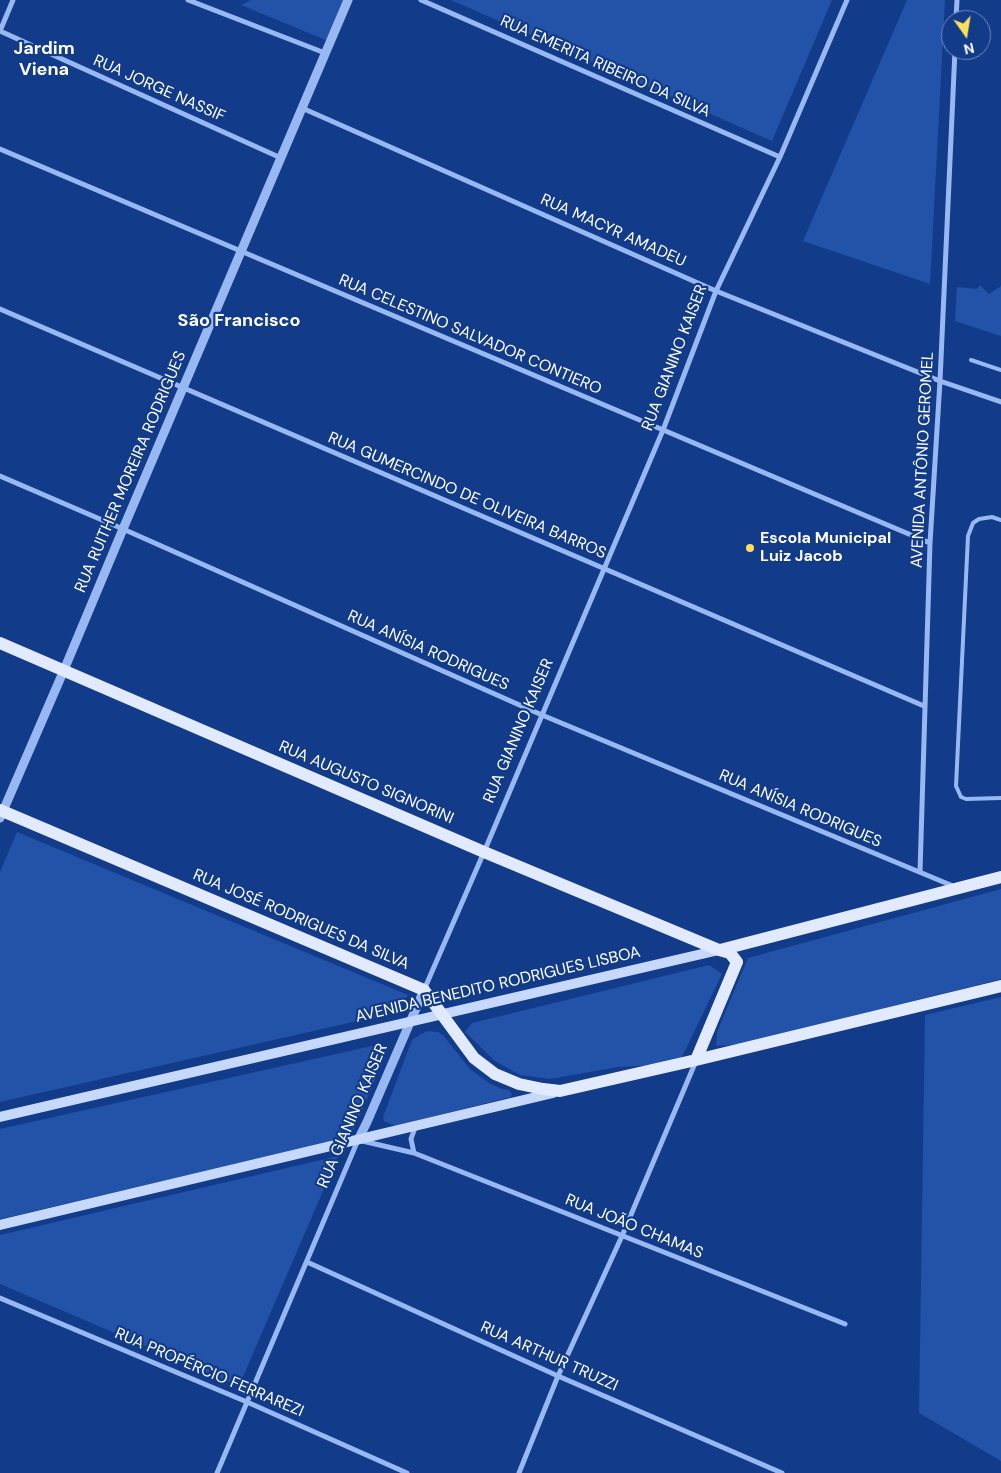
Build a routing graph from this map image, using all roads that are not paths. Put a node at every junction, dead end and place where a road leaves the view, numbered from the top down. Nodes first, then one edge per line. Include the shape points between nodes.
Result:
1 (13, 0) edge
2 (188, 0) edge
3 (348, 0) edge
4 (421, 0) edge
5 (847, 0) edge
6 (0, 31) edge
7 (325, 53) junction
8 (955, 60) edge
9 (302, 108) junction
10 (0, 149) edge
11 (780, 157) junction
12 (281, 158) junction
13 (241, 251) junction
14 (716, 291) junction
15 (0, 309) edge
16 (971, 360) dead end
17 (1001, 370) edge
18 (940, 381) junction
19 (183, 388) junction
20 (1001, 402) edge
21 (663, 430) junction
22 (0, 476) edge
23 (1001, 520) edge
24 (123, 529) junction
25 (930, 543) junction
26 (604, 569) junction
27 (0, 643) edge
28 (64, 670) junction
29 (924, 706) junction
30 (542, 715) junction
31 (1001, 798) edge
32 (1, 813) edge
33 (484, 852) junction
34 (920, 872) junction
35 (1001, 877) edge
36 (958, 888) junction
37 (719, 950) junction
38 (1001, 986) edge
39 (424, 990) junction
40 (442, 1015) junction
41 (410, 1022) junction
42 (696, 1060) junction
43 (560, 1091) junction
44 (0, 1117) edge
45 (416, 1125) junction
46 (358, 1140) junction
47 (414, 1153) junction
48 (0, 1225) edge
49 (622, 1236) junction
50 (307, 1262) junction
51 (0, 1298) edge
52 (845, 1324) dead end
53 (558, 1376) junction
54 (247, 1402) junction
55 (217, 1473) edge
56 (407, 1473) edge
57 (518, 1473) edge
58 (782, 1473) edge

1 - 6 street
2 - 7 street
3 - 7 street, RUA RUITHER MOREIRA RODRIGUES
4 - 11 street, RUA EMERITA RIBEIRO DA SILVA
5 - 11 street, RUA GIANINO KAISER
6 - 12 street, RUA JORGE NASSIF
7 - 9 street, RUA RUITHER MOREIRA RODRIGUES
8 - 18 street, AVENIDA ANTÔNIO GEROMEL
9 - 12 street, RUA RUITHER MOREIRA RODRIGUES
9 - 14 street, RUA MACYR AMADEU
10 - 13 street, RUA CELESTINO SALVADOR CONTIERO
11 - 14 street, RUA GIANINO KAISER
12 - 13 street, RUA RUITHER MOREIRA RODRIGUES
13 - 19 street, RUA RUITHER MOREIRA RODRIGUES
13 - 21 street, RUA CELESTINO SALVADOR CONTIERO
14 - 18 street, RUA MACYR AMADEU
14 - 21 street, RUA GIANINO KAISER
15 - 19 street, RUA GUMERCINDO DE OLIVEIRA BARROS
16 - 17 lane
18 - 20 street, RUA MACYR AMADEU
18 - 25 street, AVENIDA ANTÔNIO GEROMEL
19 - 24 street, RUA RUITHER MOREIRA RODRIGUES
19 - 26 street, RUA GUMERCINDO DE OLIVEIRA BARROS
21 - 25 street, RUA CELESTINO SALVADOR CONTIERO
21 - 26 street, RUA GIANINO KAISER
22 - 24 street, RUA ANÍSIA RODRIGUES
23 - 31 lane via 992,517 979,519 973,523 968,536 956,786 961,797 966,799
24 - 28 street, RUA RUITHER MOREIRA RODRIGUES
24 - 30 street, RUA ANÍSIA RODRIGUES
25 - 29 street, AVENIDA ANTÔNIO GEROMEL
26 - 29 street, RUA GUMERCINDO DE OLIVEIRA BARROS
26 - 30 street, RUA GIANINO KAISER
27 - 28 main road, RUA AUGUSTO SIGNORINI
28 - 32 street, RUA RUITHER MOREIRA RODRIGUES
28 - 33 main road, RUA AUGUSTO SIGNORINI
29 - 34 street, AVENIDA ANTÔNIO GEROMEL
30 - 33 street, RUA GIANINO KAISER
30 - 34 street, RUA ANÍSIA RODRIGUES
32 - 39 main road, RUA JOSÉ RODRIGUES DA SILVA
33 - 37 main road, RUA AUGUSTO SIGNORINI
33 - 39 street, RUA GIANINO KAISER
34 - 36 street, RUA ANÍSIA RODRIGUES
35 - 36 main road, AVENIDA BENEDITO RODRIGUES LISBOA
36 - 37 main road, AVENIDA BENEDITO RODRIGUES LISBOA
37 - 40 main road, AVENIDA BENEDITO RODRIGUES LISBOA
37 - 42 main road, RUA AUGUSTO SIGNORINI via 730,953 737,962
38 - 42 main road
39 - 40 main road
39 - 41 street, RUA GIANINO KAISER
40 - 41 main road, AVENIDA BENEDITO RODRIGUES LISBOA
40 - 43 main road via 474,1058 495,1074 519,1084
41 - 44 main road, AVENIDA BENEDITO RODRIGUES LISBOA
41 - 46 street, RUA GIANINO KAISER
42 - 43 main road
42 - 49 street
43 - 45 main road
45 - 46 main road
45 - 47 street via 411,1139
46 - 47 street, RUA JOÃO CHAMAS
46 - 48 main road
46 - 50 street, RUA GIANINO KAISER
47 - 49 street, RUA JOÃO CHAMAS
49 - 52 street, RUA JOÃO CHAMAS
49 - 53 street
50 - 53 street, RUA ARTHUR TRUZZI
50 - 54 street, RUA GIANINO KAISER
51 - 54 street, RUA PROPÉRCIO FERRAREZI
53 - 57 street
53 - 58 street, RUA ARTHUR TRUZZI
54 - 55 street, RUA GIANINO KAISER
54 - 56 street, RUA PROPÉRCIO FERRAREZI

